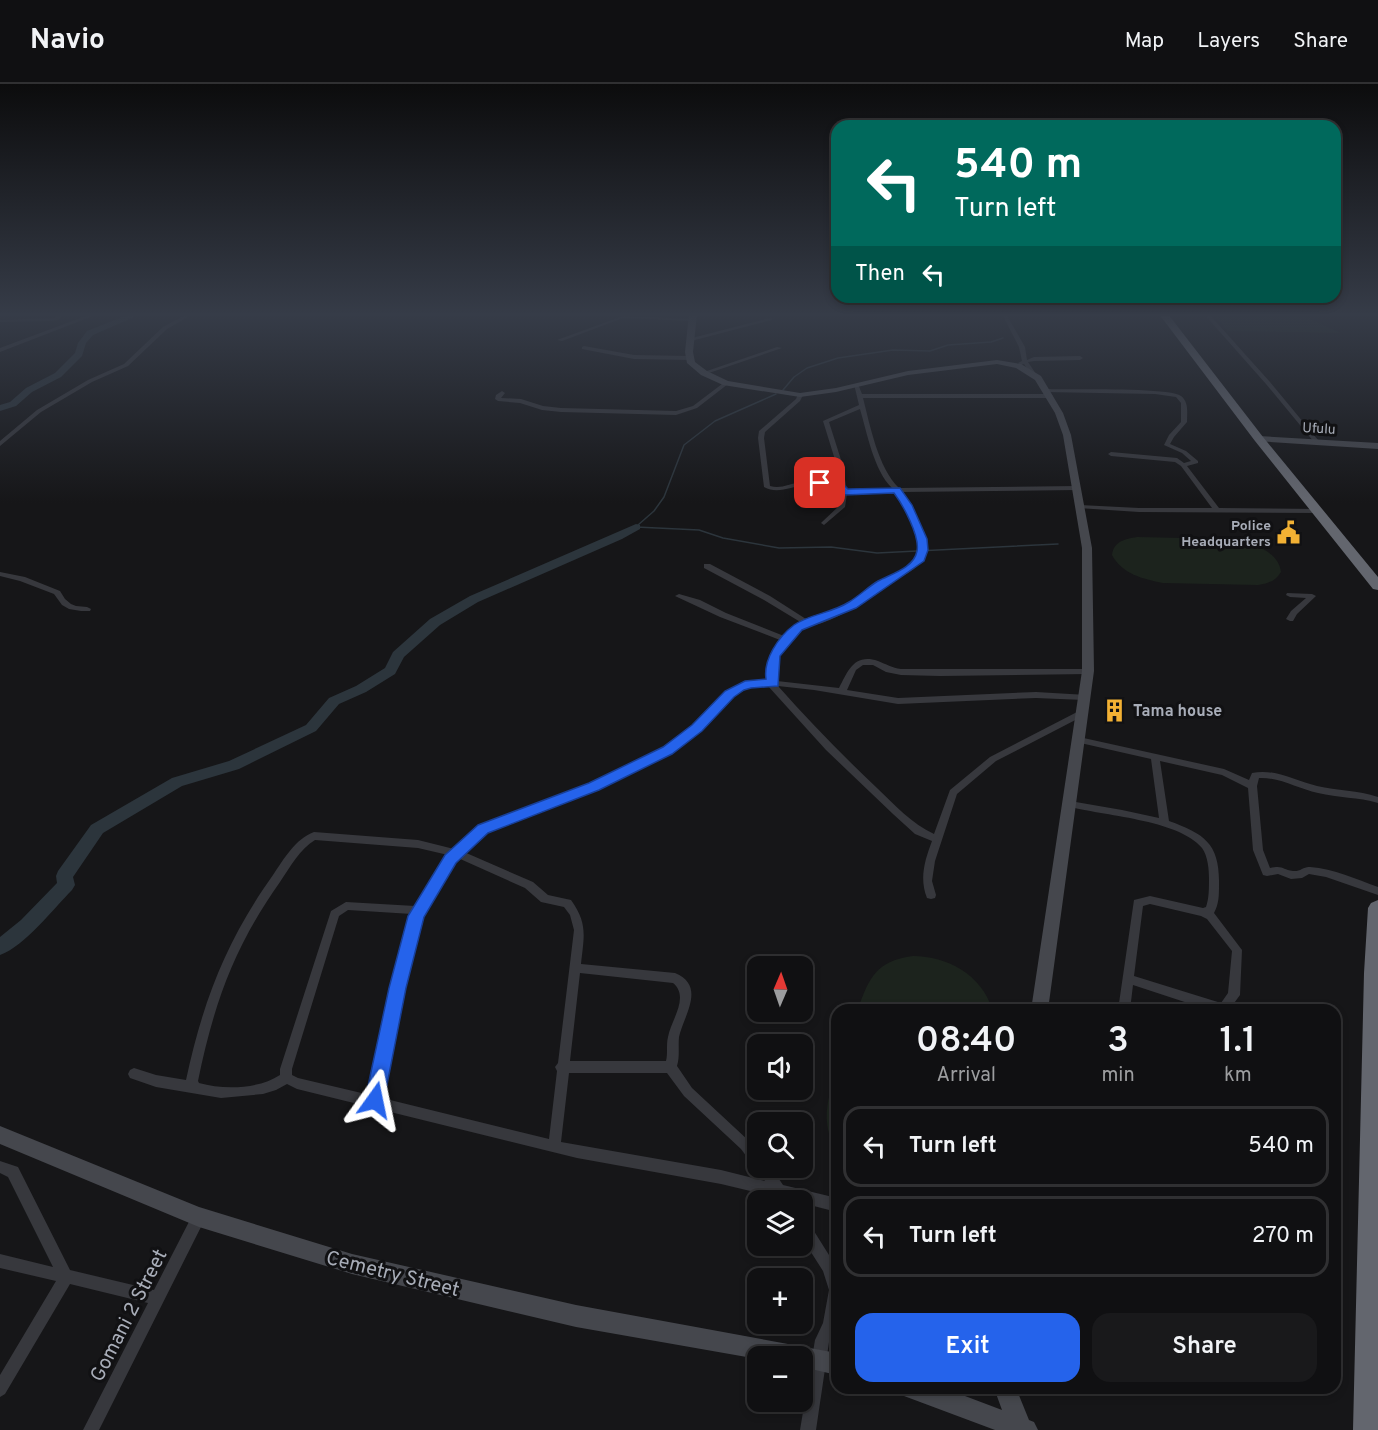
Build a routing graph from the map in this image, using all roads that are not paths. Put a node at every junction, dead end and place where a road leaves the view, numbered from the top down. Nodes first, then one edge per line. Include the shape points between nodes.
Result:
1 (99, 377) edge
2 (711, 377) edge
3 (891, 377) edge
4 (1035, 377) edge
5 (1214, 377) edge
6 (1216, 377) edge
7 (1260, 377) edge
8 (726, 383) junction
9 (856, 385) junction
10 (502, 393) dead end
11 (1048, 393) junction
12 (800, 395) junction
13 (860, 396) junction
14 (862, 406) junction
15 (1264, 439) junction
16 (1316, 441) junction
17 (0, 444) edge
18 (1378, 446) edge
19 (1111, 454) dead end
20 (1183, 465) junction
21 (1077, 488) junction
22 (843, 489) junction
23 (897, 490) junction
24 (1080, 507) junction
25 (1216, 511) junction
26 (1320, 512) junction
27 (824, 523) dead end
28 (707, 566) dead end
29 (0, 574) edge
30 (1378, 575) edge
31 (1378, 586) edge
32 (1290, 595) dead end
33 (679, 596) dead end
34 (87, 609) dead end
35 (1290, 619) dead end
36 (808, 624) junction
37 (786, 640) junction
38 (1088, 670) junction
39 (772, 683) junction
40 (842, 691) junction
41 (1084, 697) junction
42 (1082, 713) junction
43 (1079, 740) junction
44 (1155, 756) junction
45 (1252, 786) junction
46 (1378, 800) edge
47 (1070, 804) junction
48 (1164, 823) junction
49 (936, 839) junction
50 (458, 854) junction
51 (1378, 891) edge
52 (931, 895) dead end
53 (1378, 908) edge
54 (418, 910) junction
55 (1203, 912) junction
56 (574, 968) junction
57 (1128, 979) junction
58 (1040, 1004) edge
59 (1125, 1004) edge
60 (1207, 1004) edge
61 (1227, 1004) edge
62 (561, 1067) junction
63 (670, 1067) junction
64 (134, 1074) dead end
65 (286, 1078) junction
66 (195, 1087) junction
67 (375, 1100) junction
68 (0, 1135) edge
69 (554, 1146) junction
70 (747, 1147) edge
71 (0, 1167) edge
72 (763, 1190) edge
73 (813, 1201) edge
74 (831, 1204) edge
75 (199, 1217) junction
76 (813, 1243) edge
77 (0, 1261) edge
78 (831, 1274) edge
79 (66, 1276) junction
80 (158, 1298) junction
81 (831, 1319) edge
82 (815, 1359) edge
83 (0, 1389) edge
84 (952, 1394) edge
85 (1008, 1394) edge
86 (1023, 1429) edge
87 (93, 1430) edge
88 (808, 1430) edge
89 (1367, 1430) edge

1 - 17 street via 39,411
2 - 8 street
3 - 9 street
4 - 11 street
5 - 15 highway
6 - 15 highway
7 - 16 street
8 - 10 street via 695,407 670,413 554,410 498,399
8 - 12 street
9 - 12 street
9 - 13 street
11 - 13 street
11 - 20 street via 1155,392 1178,396 1184,404 1185,422 1167,444 1196,462
11 - 21 street via 1065,428
12 - 22 street via 762,431 767,487 780,490 824,483
13 - 14 street
14 - 22 street via 826,421
14 - 23 street via 888,482
15 - 16 street, Ufulu
15 - 26 highway
15 - 30 highway
16 - 18 street, Ufulu
19 - 20 street via 1171,459
20 - 25 street
21 - 23 street
21 - 24 street
22 - 23 street
22 - 27 street via 843,506
23 - 36 street via 922,539 918,561 852,606
24 - 25 street
24 - 38 street via 1087,548
25 - 26 street
26 - 31 highway
28 - 36 street
29 - 34 street via 57,593 68,607
32 - 35 street via 1312,596
33 - 37 street
36 - 37 street
37 - 39 street via 774,656
38 - 40 street via 930,673 895,671 861,662
38 - 41 street
39 - 40 street
39 - 49 street via 829,748 879,796 918,831
39 - 50 street via 740,688 668,750 594,787 483,829
40 - 41 street via 898,701 1036,695
41 - 42 street
42 - 43 street
42 - 49 street via 993,759 953,792
43 - 44 street
43 - 47 street
44 - 45 street via 1224,772
44 - 48 street
45 - 46 street via 1255,775 1277,776 1317,790
45 - 51 street via 1258,850 1267,872 1327,873
47 - 48 street
47 - 58 street
48 - 55 street via 1192,833 1207,848 1214,882 1213,905
49 - 52 street via 927,881
50 - 54 street via 447,862
50 - 56 street via 529,885 545,899 567,903 578,921
50 - 66 street via 418,844 320,836 306,840 246,921 222,969 203,1026 192,1082
53 - 89 highway via 1369,1127
54 - 65 street via 346,906 335,915
54 - 67 street
55 - 57 street via 1150,900 1138,903
55 - 61 street via 1211,916 1237,950 1234,995
56 - 62 street
56 - 63 street via 680,981 686,999
57 - 59 street
57 - 60 street
62 - 63 street
62 - 69 street
63 - 70 street via 688,1092
64 - 66 street
65 - 66 street via 260,1090 208,1091
65 - 67 street
67 - 69 street
68 - 75 street, Cemetry Street
69 - 72 street via 721,1177
71 - 79 street via 13,1172
73 - 74 street
75 - 80 street, Gomani 2 Street
75 - 82 street, Cemetry Street via 423,1282 586,1318
76 - 78 street
77 - 79 street
79 - 80 street
79 - 83 street
80 - 87 street, Gomani 2 Street
81 - 82 street
82 - 88 street via 816,1393
84 - 86 street
85 - 86 street

